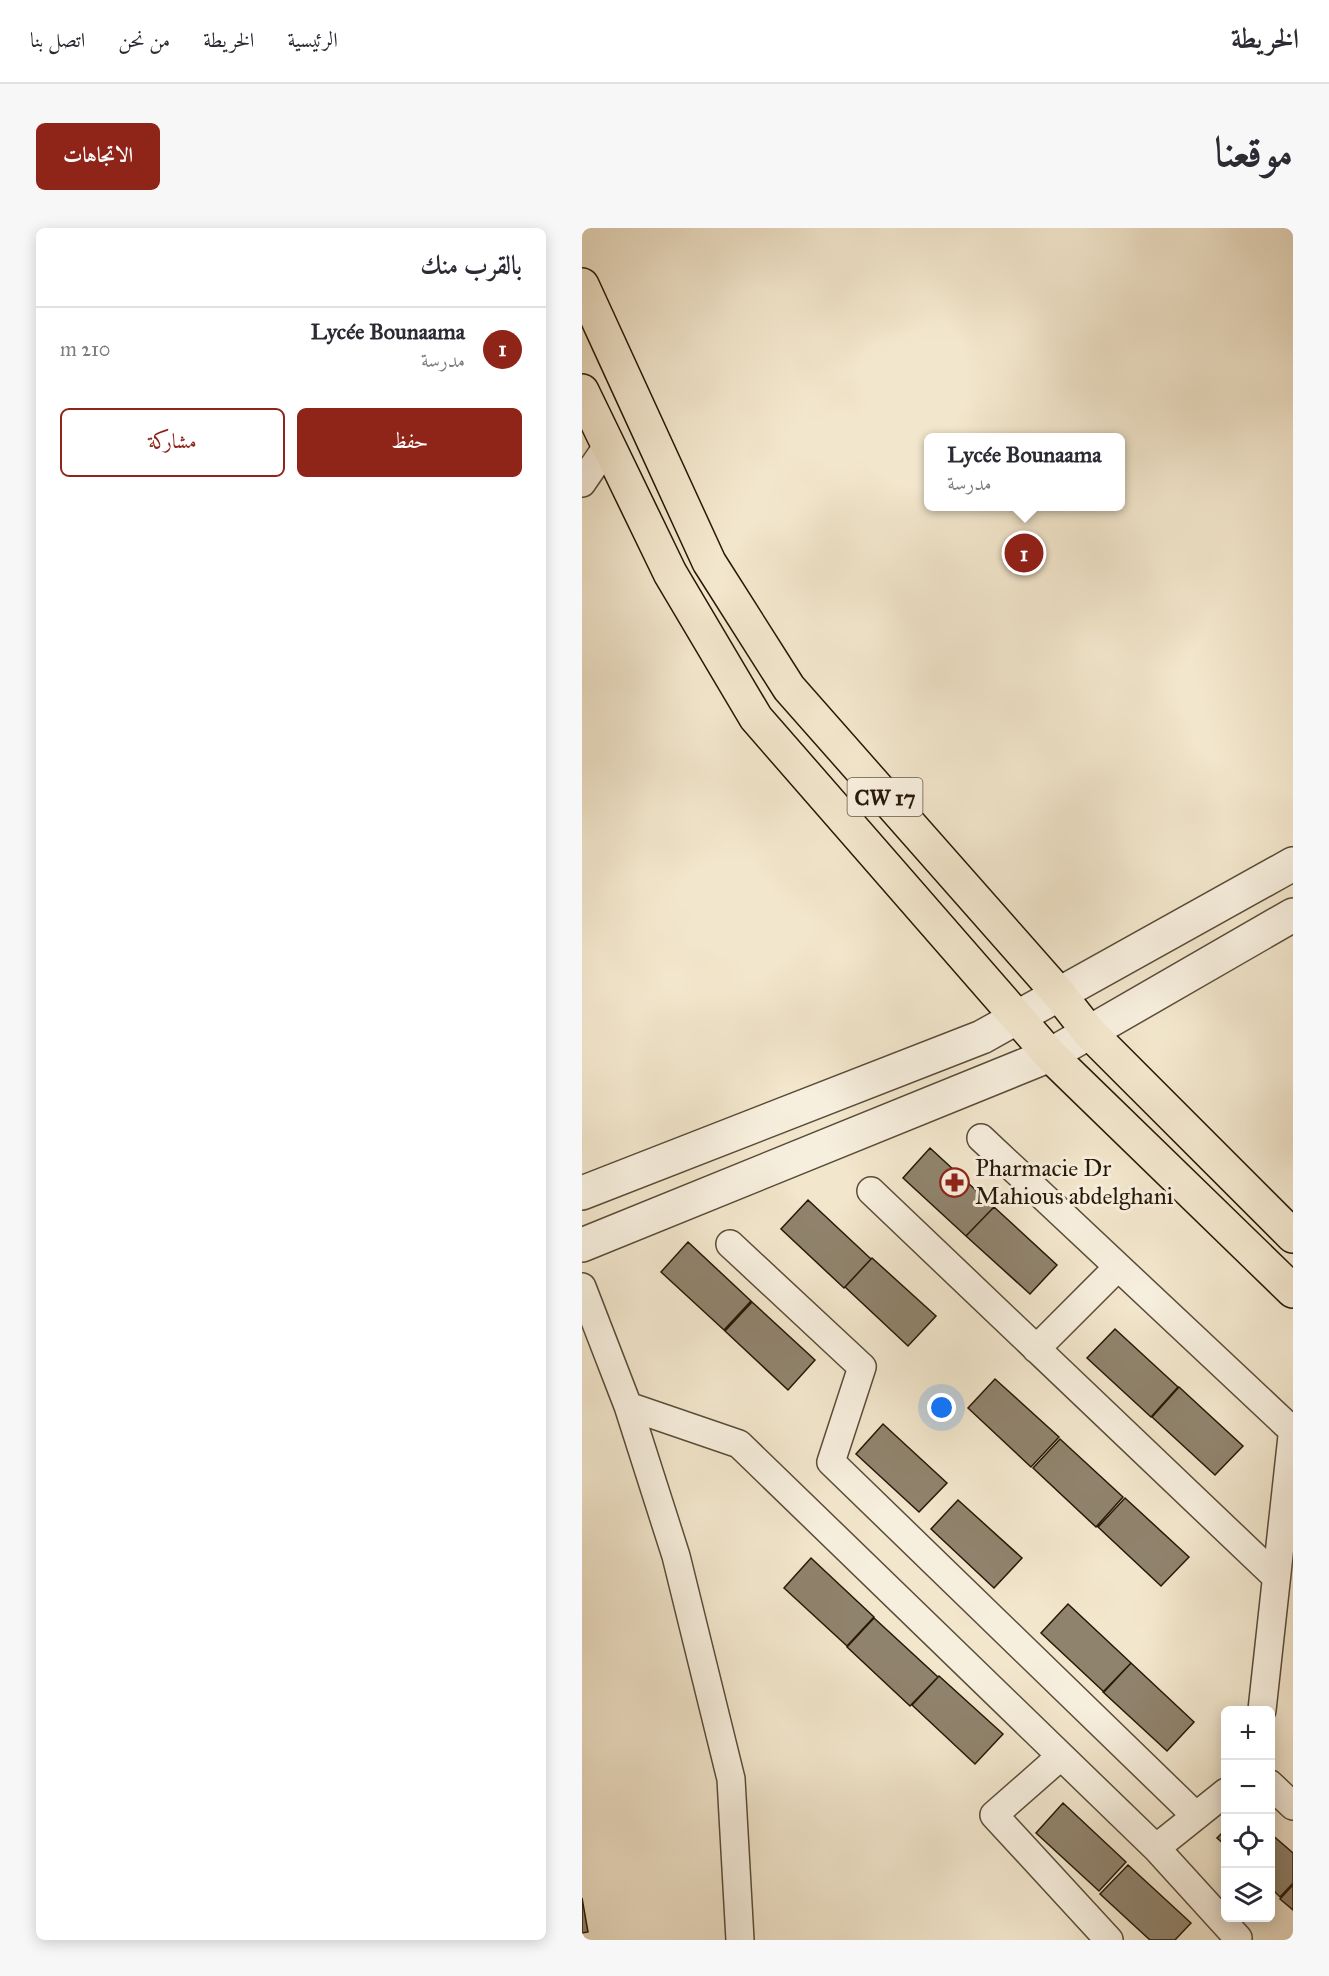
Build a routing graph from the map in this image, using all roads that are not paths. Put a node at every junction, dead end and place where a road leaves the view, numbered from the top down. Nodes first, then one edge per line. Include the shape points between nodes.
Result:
1 (582, 285) edge
2 (582, 391) edge
3 (608, 445) junction
4 (582, 483) edge
5 (1293, 864) edge
6 (1293, 915) edge
7 (1059, 994) junction
8 (1017, 1019) junction
9 (1089, 1032) junction
10 (1050, 1055) junction
11 (981, 1138) dead end
12 (871, 1191) dead end
13 (582, 1193) edge
14 (1293, 1236) edge
15 (730, 1244) dead end
16 (582, 1245) edge
17 (1118, 1267) junction
18 (582, 1287) edge
19 (1293, 1291) edge
20 (1036, 1349) junction
21 (628, 1406) junction
22 (1293, 1430) edge
23 (1276, 1577) junction
24 (1262, 1706) edge
25 (1061, 1756) junction
26 (1275, 1789) edge
27 (1221, 1796) edge
28 (1293, 1806) edge
29 (1196, 1816) junction
30 (1156, 1848) junction
31 (1238, 1939) edge
32 (740, 1940) edge
33 (1109, 1940) edge

1 - 7 main road, CW 17 via 709,562 789,688
2 - 3 main road, CW 17
3 - 4 street
3 - 8 main road, CW 17 via 670,573 756,718
5 - 7 street
6 - 9 street
7 - 8 street
7 - 9 main road, CW 17
8 - 10 main road, CW 17
8 - 13 street via 982,1037
9 - 10 street
9 - 14 main road, CW 17
10 - 16 street
10 - 19 main road, CW 17
11 - 17 street
12 - 20 street
15 - 29 street via 862,1367 831,1462
17 - 20 street
17 - 22 street
18 - 21 street
20 - 23 street
21 - 25 street via 739,1444
21 - 32 street via 676,1556 731,1779
22 - 23 street
23 - 24 street
25 - 30 street
25 - 33 street via 994,1815
26 - 28 street
27 - 29 street
29 - 30 street
30 - 31 street

